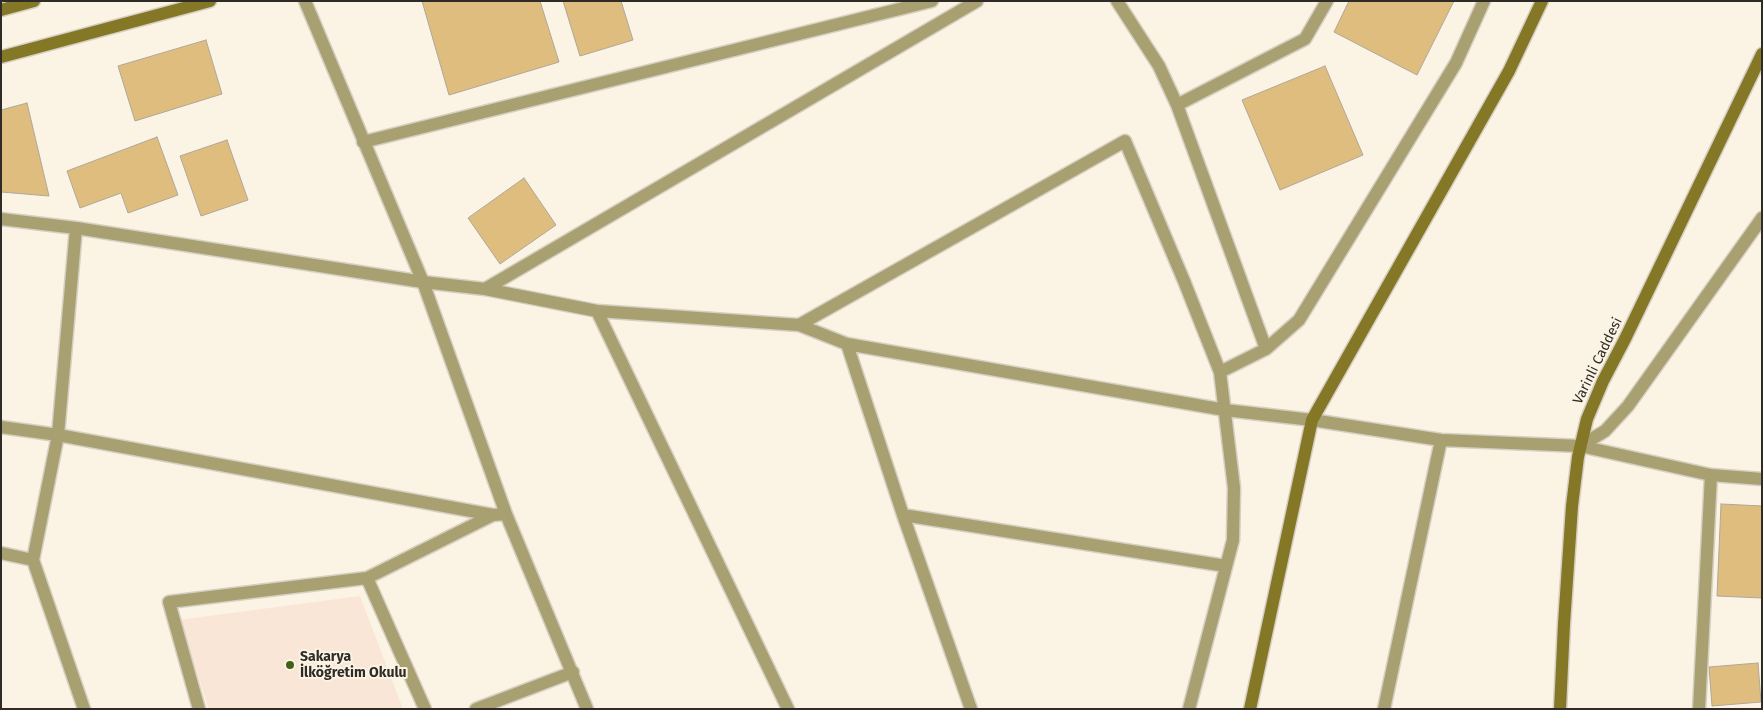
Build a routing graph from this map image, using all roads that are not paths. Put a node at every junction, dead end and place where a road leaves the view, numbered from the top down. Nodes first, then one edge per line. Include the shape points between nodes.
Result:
1 (210, 1) edge
2 (305, 1) edge
3 (932, 1) edge
4 (977, 1) edge
5 (1117, 1) edge
6 (1327, 1) edge
7 (1484, 1) edge
8 (1542, 1) edge
9 (30, 2) edge
10 (1, 10) edge
11 (1762, 54) edge
12 (1, 57) edge
13 (1177, 105) junction
14 (363, 142) junction
15 (1762, 218) edge
16 (1, 219) edge
17 (76, 228) junction
18 (423, 282) junction
19 (485, 288) junction
20 (597, 311) junction
21 (799, 325) junction
22 (847, 344) junction
23 (1266, 349) junction
24 (1220, 372) junction
25 (1225, 410) junction
26 (1312, 420) junction
27 (1, 427) edge
28 (58, 434) junction
29 (1441, 440) junction
30 (1580, 446) junction
31 (1711, 475) junction
32 (1762, 479) edge
33 (506, 514) junction
34 (493, 515) junction
35 (903, 515) junction
36 (1, 553) edge
37 (34, 560) junction
38 (1226, 566) junction
39 (367, 578) junction
40 (573, 672) junction
41 (84, 709) edge
42 (199, 709) edge
43 (425, 709) edge
44 (476, 709) edge
45 (587, 709) edge
46 (788, 709) edge
47 (971, 709) edge
48 (1189, 709) edge
49 (1250, 709) edge
50 (1384, 709) edge
51 (1560, 709) edge
52 (1699, 709) edge

1 - 12 street
2 - 14 street
3 - 14 street
4 - 19 street
5 - 13 street via 1159,66
6 - 13 street via 1305,38
7 - 23 street via 1456,63 1299,320
8 - 26 street via 1509,71
9 - 10 street
11 - 30 street, Varinli Caddesi via 1603,381
13 - 23 street
14 - 18 street
15 - 30 street via 1628,406 1605,431
16 - 17 street
17 - 18 street
17 - 28 street
18 - 19 street
18 - 33 street
19 - 20 street
20 - 21 street
20 - 46 street
21 - 22 street
21 - 24 street via 1125,141
22 - 25 street
22 - 35 street
23 - 24 street
24 - 25 street
25 - 26 street
25 - 38 street via 1235,505 1233,540
26 - 29 street
26 - 49 street
27 - 28 street
28 - 34 street
28 - 37 street
29 - 30 street
29 - 50 street
30 - 31 street
30 - 51 street, Varinli Caddesi via 1571,516
31 - 32 street
31 - 52 street
33 - 34 street
33 - 40 street
34 - 39 street
35 - 38 street
35 - 47 street
36 - 37 street
37 - 41 street
38 - 48 street
39 - 42 street via 169,602
39 - 43 street
40 - 44 street
40 - 45 street

